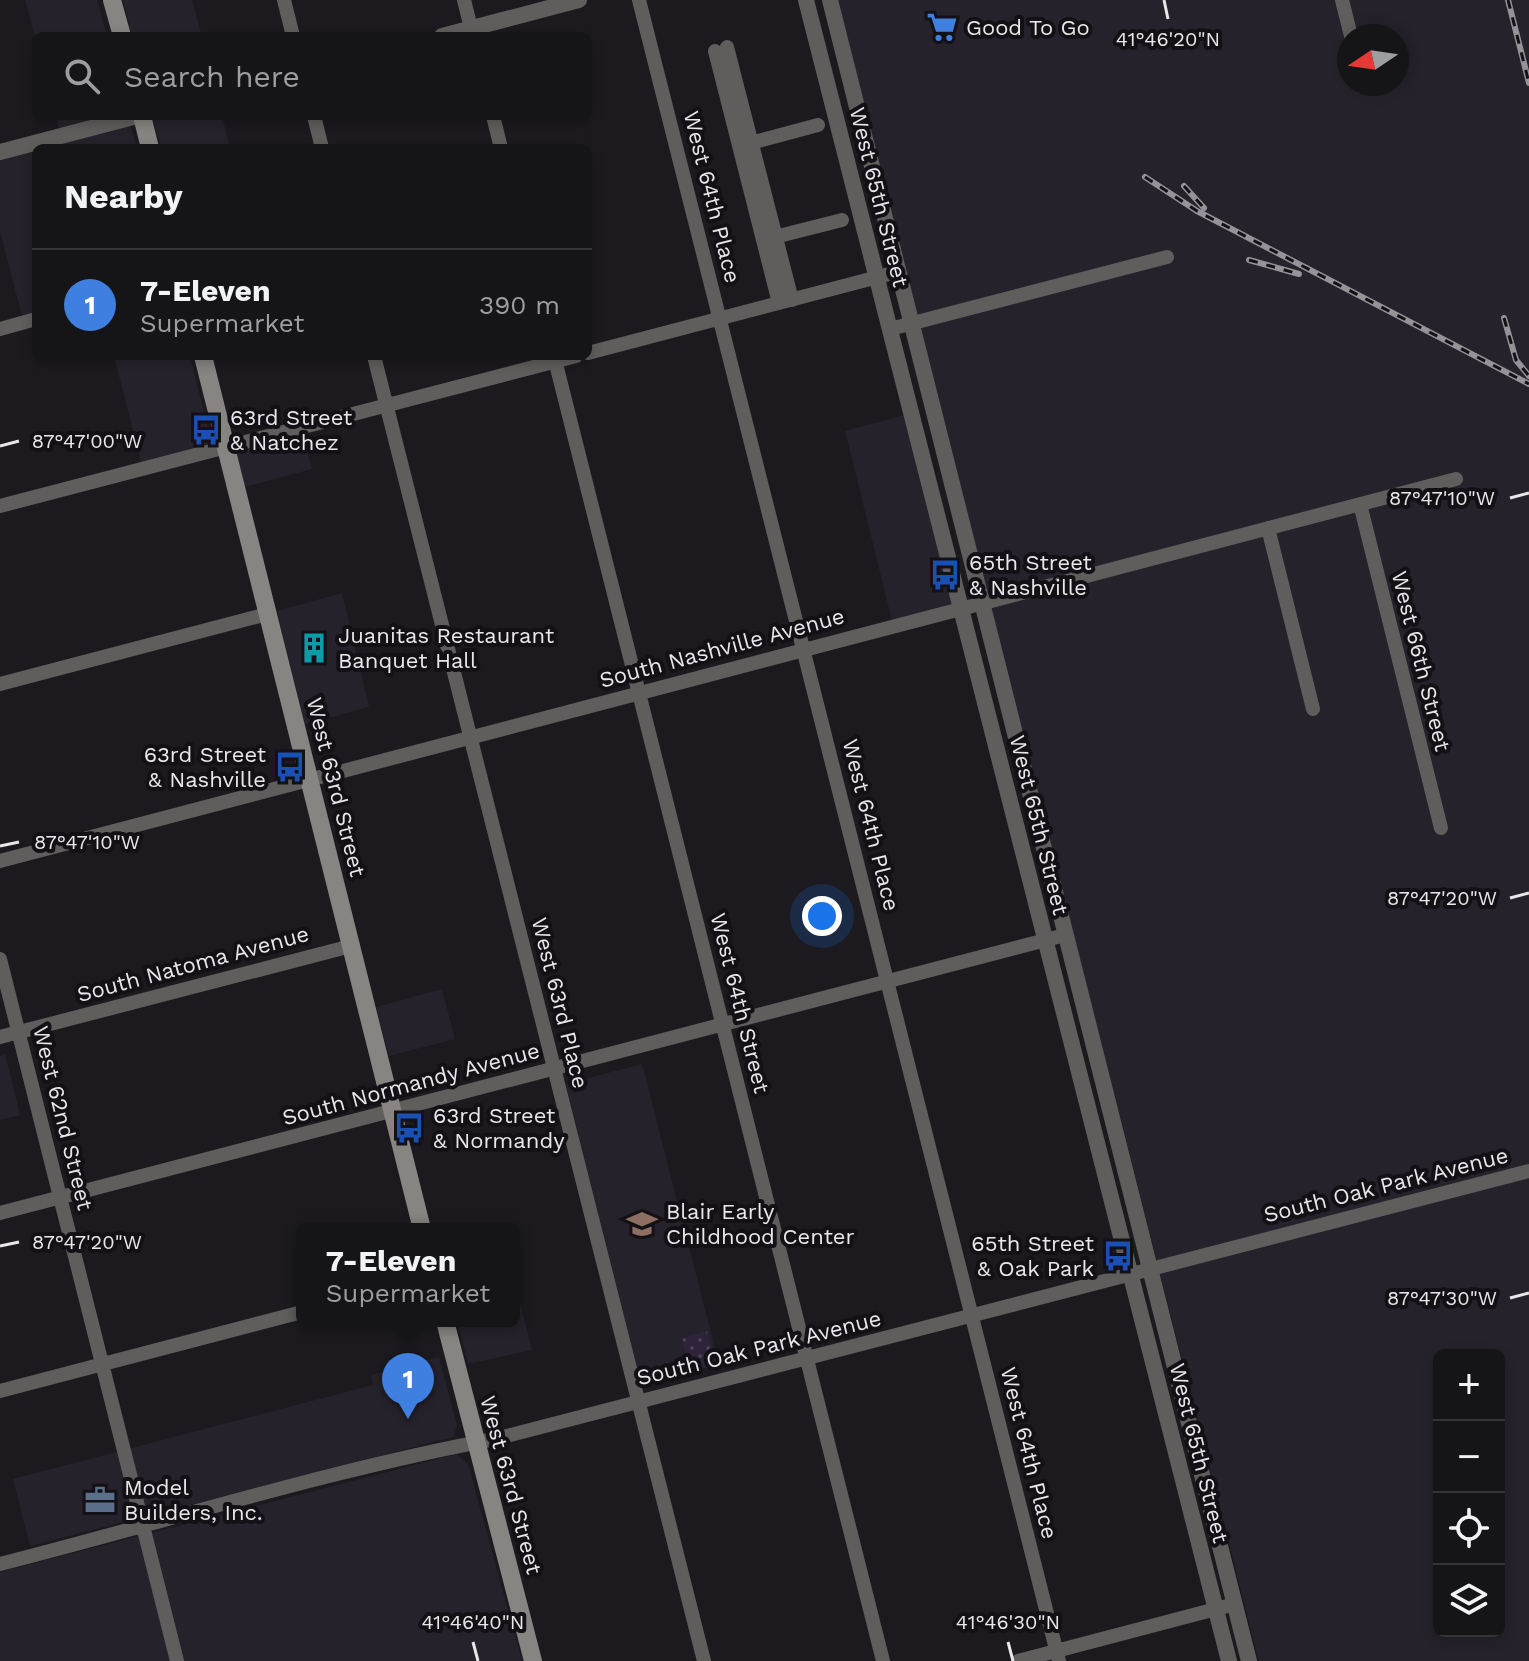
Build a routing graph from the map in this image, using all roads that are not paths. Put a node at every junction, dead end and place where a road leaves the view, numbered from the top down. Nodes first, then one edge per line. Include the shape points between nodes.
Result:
1 (112, 0) edge
2 (284, 0) edge
3 (464, 0) edge
4 (579, 0) edge
5 (639, 0) edge
6 (806, 0) edge
7 (830, 0) edge
8 (1342, 0) edge
9 (1348, 24) edge
10 (121, 32) edge
11 (292, 32) edge
12 (472, 32) edge
13 (721, 49) dead end
14 (124, 120) edge
15 (141, 120) edge
16 (315, 120) edge
17 (494, 120) edge
18 (818, 125) dead end
19 (149, 144) edge
20 (321, 144) edge
21 (500, 144) edge
22 (745, 144) junction
23 (0, 152) edge
24 (842, 220) dead end
25 (769, 239) junction
26 (1167, 257) dead end
27 (897, 272) junction
28 (876, 277) junction
29 (786, 302) junction
30 (720, 319) junction
31 (32, 320) edge
32 (911, 323) junction
33 (0, 329) edge
34 (890, 329) junction
35 (592, 352) edge
36 (204, 360) edge
37 (375, 360) edge
38 (550, 360) edge
39 (554, 360) edge
40 (387, 406) junction
41 (226, 448) junction
42 (1456, 479) dead end
43 (1360, 504) junction
44 (0, 506) edge
45 (1268, 528) junction
46 (981, 603) junction
47 (961, 608) junction
48 (267, 614) junction
49 (803, 650) junction
50 (0, 684) edge
51 (639, 693) junction
52 (1313, 709) dead end
53 (471, 737) junction
54 (309, 780) junction
55 (1441, 828) dead end
56 (0, 861) edge
57 (1065, 935) junction
58 (1046, 940) junction
59 (351, 946) junction
60 (0, 959) edge
61 (888, 982) junction
62 (723, 1025) junction
63 (19, 1033) junction
64 (0, 1037) edge
65 (554, 1070) junction
66 (393, 1111) junction
67 (1529, 1171) edge
68 (60, 1198) junction
69 (0, 1213) edge
70 (421, 1223) edge
71 (1152, 1268) junction
72 (1130, 1273) junction
73 (296, 1314) edge
74 (972, 1316) junction
75 (446, 1327) edge
76 (807, 1358) junction
77 (102, 1364) junction
78 (0, 1391) edge
79 (638, 1402) junction
80 (475, 1441) junction
81 (143, 1527) junction
82 (0, 1564) edge
83 (1235, 1604) junction
84 (1216, 1609) junction
85 (1058, 1656) edge
86 (177, 1661) edge
87 (533, 1661) edge
88 (704, 1661) edge
89 (883, 1661) edge
90 (1018, 1661) edge
91 (1229, 1661) edge
92 (1249, 1661) edge

1 - 10 main road
2 - 11 street
3 - 12 street
4 - 12 street
5 - 30 street, West 64th Place
6 - 28 street, West 65th Street
7 - 27 street, West 65th Street
8 - 9 street
13 - 22 street
14 - 23 street
15 - 19 main road
16 - 20 street
17 - 21 street
18 - 22 street
22 - 25 street
24 - 25 street
25 - 29 street
26 - 32 street
27 - 28 street
27 - 32 street, West 65th Street
28 - 29 street
28 - 34 street, West 65th Street
29 - 30 street
30 - 35 street
30 - 49 street, West 64th Place
31 - 33 street
32 - 34 street
32 - 46 street, West 65th Street
34 - 47 street, West 65th Street
36 - 41 main road, West 63rd Street
37 - 40 street, West 63rd Place
38 - 40 street
39 - 51 street, West 64th Street
40 - 41 street
40 - 53 street, West 63rd Place
41 - 44 street
41 - 48 main road, West 63rd Street
42 - 43 street, South Nashville Avenue
43 - 45 street, South Nashville Avenue
43 - 55 street, West 66th Street
45 - 46 street, South Nashville Avenue
45 - 52 street
46 - 47 street, South Nashville Avenue
46 - 57 street, West 65th Street
47 - 49 street, South Nashville Avenue
47 - 58 street, West 65th Street
48 - 50 street
48 - 54 main road, West 63rd Street
49 - 51 street, South Nashville Avenue
49 - 61 street, West 64th Place
51 - 53 street, South Nashville Avenue
51 - 62 street, West 64th Street
53 - 54 street, South Nashville Avenue
53 - 65 street, West 63rd Place
54 - 56 street, South Nashville Avenue
54 - 59 main road, West 63rd Street
57 - 58 street, South Normandy Avenue
57 - 71 street, West 65th Street
58 - 61 street, South Normandy Avenue
58 - 72 street, West 65th Street
59 - 63 street, South Natoma Avenue
59 - 66 main road, West 63rd Street
60 - 63 street, West 62nd Street
61 - 62 street, South Normandy Avenue
61 - 74 street, West 64th Place
62 - 65 street, South Normandy Avenue
62 - 76 street, West 64th Street
63 - 64 street, South Natoma Avenue
63 - 68 street, West 62nd Street
65 - 66 street, South Normandy Avenue
65 - 79 street, West 63rd Place
66 - 68 street, South Normandy Avenue
66 - 70 main road, West 63rd Street
67 - 71 street, South Oak Park Avenue
68 - 69 street, South Normandy Avenue
68 - 77 street, West 62nd Street
71 - 72 street, South Oak Park Avenue
71 - 83 street, West 65th Street
72 - 74 street, South Oak Park Avenue
72 - 84 street, West 65th Street
73 - 77 street
74 - 76 street, South Oak Park Avenue
74 - 85 street, West 64th Place
75 - 80 main road, West 63rd Street
76 - 79 street, South Oak Park Avenue
76 - 89 street, West 64th Street
77 - 78 street
77 - 81 street, West 62nd Street
79 - 80 street, South Oak Park Avenue
79 - 88 street, West 63rd Place
80 - 81 street, South Oak Park Avenue
80 - 87 main road, West 63rd Street
81 - 82 street, South Oak Park Avenue
81 - 86 street, West 62nd Street
83 - 84 street
83 - 92 street, West 65th Street
84 - 85 street
84 - 91 street, West 65th Street
85 - 90 street

